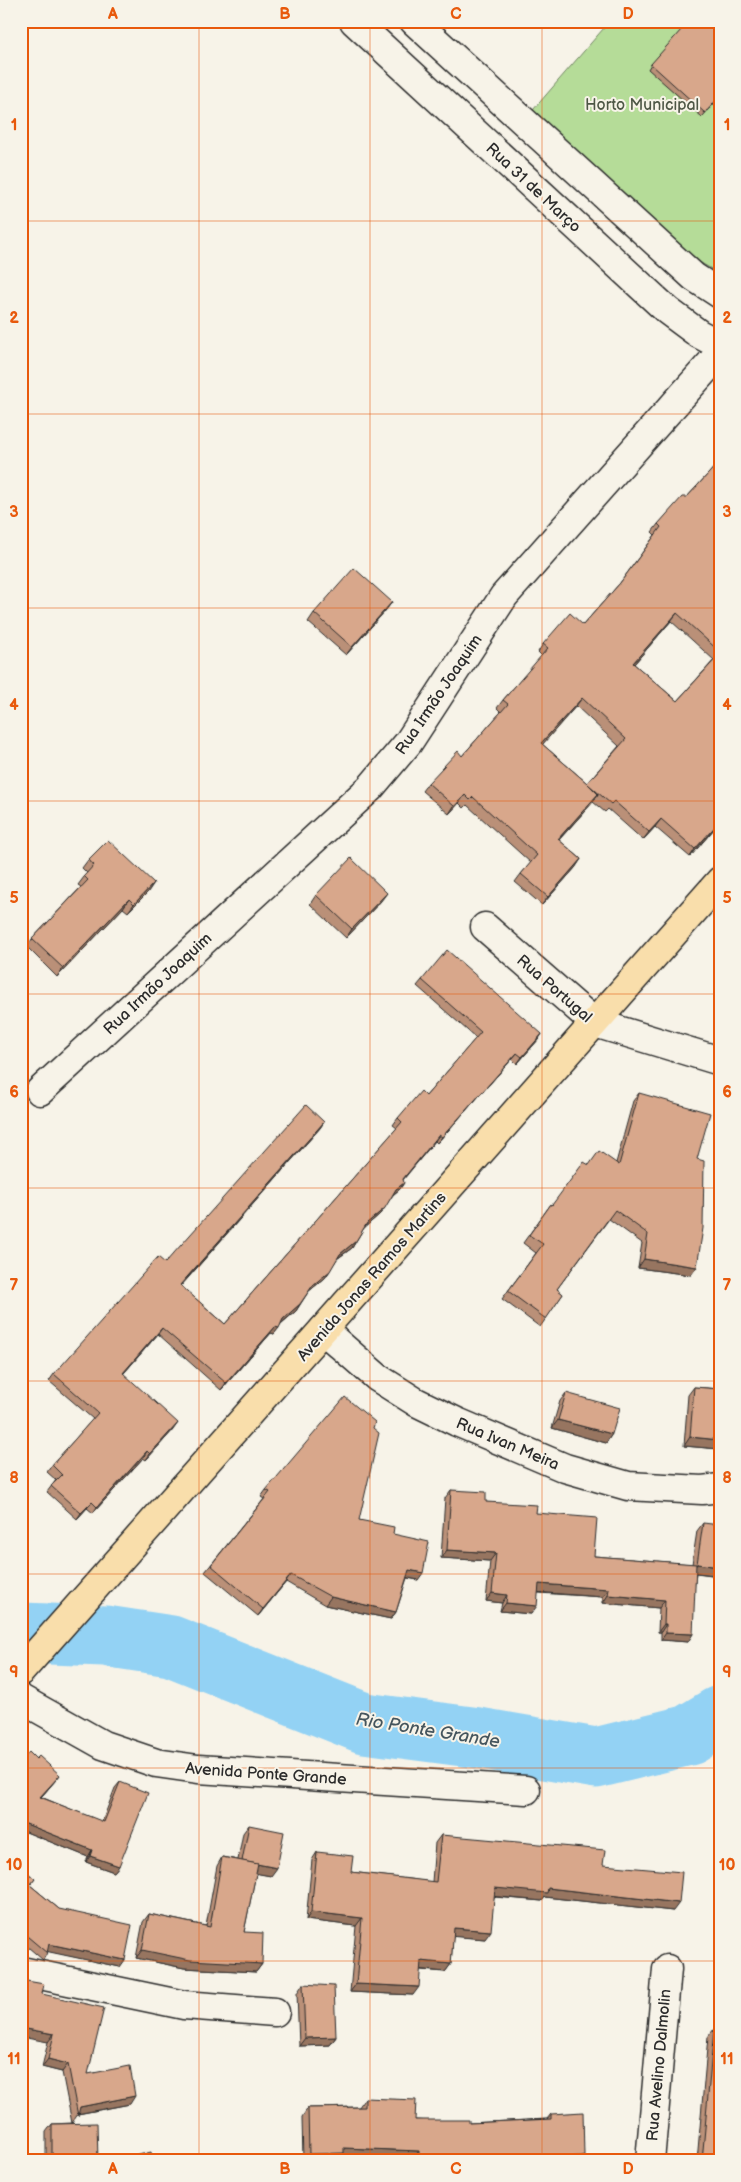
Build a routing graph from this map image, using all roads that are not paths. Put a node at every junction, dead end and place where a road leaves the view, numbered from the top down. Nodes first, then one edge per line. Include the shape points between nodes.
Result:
1 (354, 21) edge
2 (414, 21) edge
3 (720, 294) edge
4 (720, 345) edge
5 (720, 353) edge
6 (720, 881) edge
7 (485, 927) dead end
8 (595, 1023) junction
9 (720, 1061) edge
10 (40, 1091) dead end
11 (323, 1330) junction
12 (720, 1488) edge
13 (21, 1671) edge
14 (21, 1699) edge
15 (526, 1790) dead end
16 (667, 1969) dead end
17 (21, 1972) edge
18 (275, 2012) dead end
19 (650, 2161) edge

1 - 4 street, Rua 31 de Março via 668,311
2 - 3 street via 694,277
5 - 10 street, Rua Irmão Joaquim via 504,596 408,743 370,788
6 - 8 main road, Avenida Jonas Ramos Martins
7 - 8 street, Rua Portugal
8 - 9 street, Rua Portugal
8 - 11 main road, Avenida Jonas Ramos Martins
11 - 12 street, Rua Ivan Meira via 378,1378 416,1402 565,1468 628,1486
11 - 13 main road, Avenida Jonas Ramos Martins
14 - 15 street, Avenida Ponte Grande via 103,1745 156,1763 198,1769
16 - 19 street, Rua Avelino Dalmolin
17 - 18 street via 184,2005

